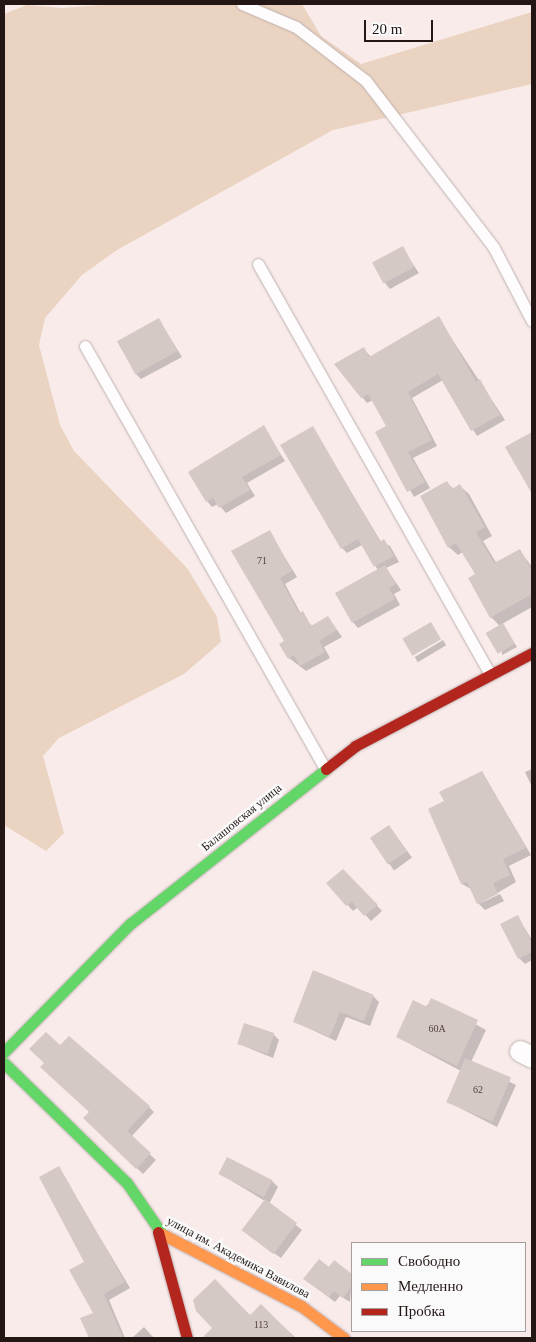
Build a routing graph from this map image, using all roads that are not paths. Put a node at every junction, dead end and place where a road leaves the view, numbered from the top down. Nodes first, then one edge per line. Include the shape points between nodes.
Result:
1 (242, 4) edge
2 (258, 264) dead end
3 (532, 322) edge
4 (85, 346) dead end
5 (532, 653) edge
6 (491, 675) junction
7 (326, 768) junction
8 (4, 1052) edge
9 (4, 1063) edge
10 (158, 1232) junction
11 (187, 1338) edge
12 (344, 1338) edge

1 - 3 lane via 296,27 366,81 494,248
2 - 6 lane
4 - 7 lane
5 - 6 street, Балашовская улица
6 - 7 street, Балашовская улица via 355,746
7 - 8 street, Балашовская улица via 130,924
9 - 10 street, улица им. Академика Вавилова via 127,1183
10 - 11 street
10 - 12 street, улица им. Академика Вавилова via 300,1306

